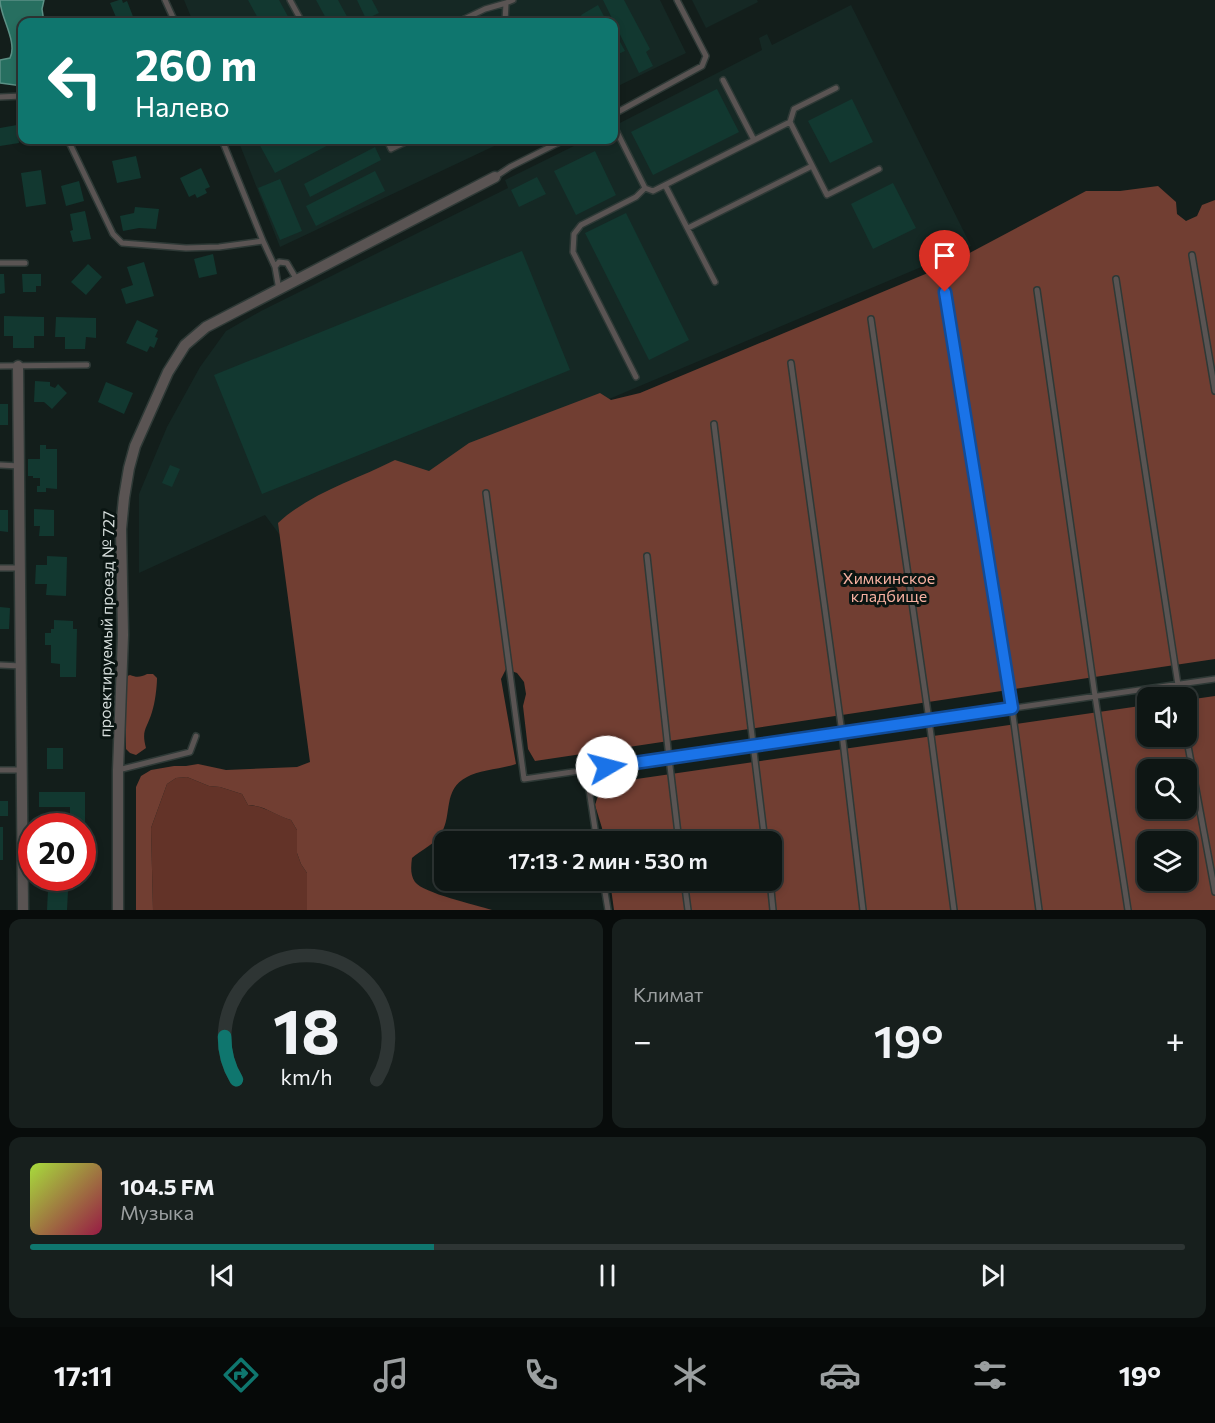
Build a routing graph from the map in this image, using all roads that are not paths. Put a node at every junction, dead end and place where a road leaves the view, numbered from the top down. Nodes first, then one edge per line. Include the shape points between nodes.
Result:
1 (165, 0) edge
2 (290, 0) edge
3 (513, 0) edge
4 (677, 0) edge
5 (506, 3) junction
6 (173, 18) edge
7 (300, 18) edge
8 (466, 18) edge
9 (505, 18) edge
10 (723, 80) dead end
11 (836, 88) dead end
12 (18, 96) edge
13 (0, 98) edge
14 (618, 112) edge
15 (790, 122) junction
16 (618, 134) edge
17 (754, 140) junction
18 (70, 144) edge
19 (224, 144) edge
20 (389, 144) edge
21 (402, 144) edge
22 (556, 144) edge
23 (812, 166) junction
24 (879, 169) dead end
25 (495, 177) joint
26 (666, 185) junction
27 (645, 188) junction
28 (688, 228) junction
29 (263, 241) junction
30 (1192, 255) dead end
31 (0, 263) edge
32 (25, 263) dead end
33 (274, 267) junction
34 (1116, 279) dead end
35 (297, 280) junction
36 (715, 282) dead end
37 (279, 290) junction
38 (1037, 290) dead end
39 (945, 292) dead end
40 (871, 320) dead end
41 (791, 363) dead end
42 (87, 365) dead end
43 (0, 366) edge
44 (18, 366) junction
45 (636, 377) dead end
46 (1215, 390) edge
47 (714, 424) dead end
48 (0, 465) edge
49 (19, 466) junction
50 (486, 493) dead end
51 (647, 556) dead end
52 (0, 568) edge
53 (20, 568) junction
54 (0, 665) edge
55 (21, 666) junction
56 (1215, 678) edge
57 (1177, 684) junction
58 (1178, 687) edge
59 (1095, 696) junction
60 (1012, 708) junction
61 (929, 720) junction
62 (842, 733) junction
63 (196, 736) dead end
64 (754, 746) junction
65 (1188, 747) edge
66 (669, 758) junction
67 (0, 770) edge
68 (22, 770) junction
69 (118, 770) junction
70 (586, 770) junction
71 (595, 831) edge
72 (678, 831) edge
73 (764, 831) edge
74 (605, 891) edge
75 (685, 891) edge
76 (771, 891) edge
77 (1215, 892) edge
78 (23, 910) edge
79 (118, 910) edge
80 (608, 910) edge
81 (688, 910) edge
82 (773, 910) edge
83 (863, 910) edge
84 (954, 910) edge
85 (1040, 910) edge
86 (1128, 910) edge

1 - 6 lane
2 - 7 lane
3 - 5 lane
4 - 14 lane via 706,56 702,66
5 - 8 lane
5 - 9 lane
10 - 17 lane
11 - 15 lane via 794,109
12 - 13 lane
15 - 17 lane
15 - 23 lane
16 - 27 lane
17 - 26 lane
18 - 29 lane via 113,234 123,243 186,248
19 - 29 lane
20 - 21 lane via 391,149
22 - 25 lane
23 - 24 lane via 827,195
23 - 28 lane
25 - 35 street, проектируемый проезд № 727
26 - 27 lane via 653,191
26 - 28 lane
27 - 45 lane via 636,197 581,225 574,234 573,252
28 - 36 lane
29 - 33 lane
30 - 46 lane
31 - 32 lane
33 - 35 lane via 279,262 287,263
33 - 37 lane
34 - 57 lane
35 - 37 street, проектируемый проезд № 727
37 - 69 street, проектируемый проезд № 727 via 206,327 185,345 168,372 135,446 121,529 123,635
38 - 59 lane
39 - 60 lane
40 - 61 lane
41 - 62 lane
42 - 44 lane
43 - 44 lane
44 - 49 street
47 - 64 lane
48 - 49 lane
49 - 53 street
50 - 70 lane via 524,779
51 - 66 lane
52 - 53 lane
53 - 55 street
54 - 55 lane
55 - 68 street
56 - 57 lane
57 - 58 lane
57 - 59 lane
59 - 60 lane
59 - 86 lane
60 - 61 lane
60 - 85 lane
61 - 62 lane
61 - 84 lane
62 - 64 lane
62 - 83 lane
63 - 69 lane via 189,752
64 - 66 lane
64 - 73 lane
65 - 77 lane
66 - 70 lane
66 - 72 lane
67 - 68 lane
68 - 78 street
69 - 79 street, проектируемый проезд № 727
70 - 71 lane
74 - 80 lane
75 - 81 lane
76 - 82 lane

